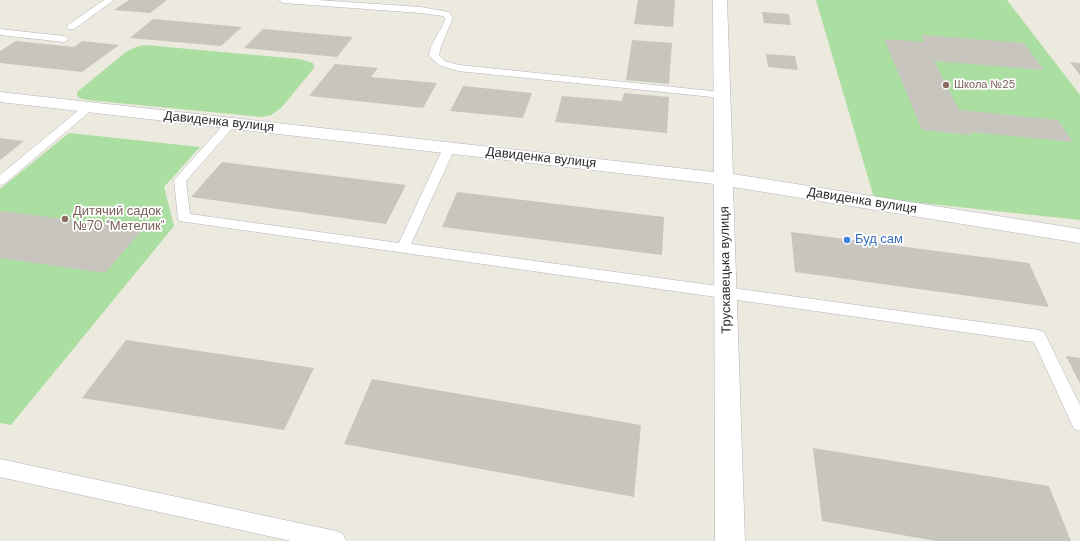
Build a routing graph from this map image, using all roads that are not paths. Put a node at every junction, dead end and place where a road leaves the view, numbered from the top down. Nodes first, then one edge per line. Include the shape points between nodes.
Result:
1 (110, 0) edge
2 (283, 0) edge
3 (720, 0) edge
4 (71, 26) dead end
5 (0, 32) edge
6 (64, 39) dead end
7 (722, 95) junction
8 (0, 97) edge
9 (89, 107) junction
10 (231, 123) junction
11 (449, 148) junction
12 (724, 178) junction
13 (0, 181) edge
14 (1080, 236) edge
15 (403, 248) junction
16 (726, 294) junction
17 (1080, 423) edge
18 (0, 468) edge
19 (336, 541) edge
20 (730, 541) edge

1 - 4 lane
2 - 7 lane via 446,14 449,18 447,25 436,46 434,56 442,63 458,68
3 - 7 street, Трускавецька вулиця
5 - 6 lane
7 - 12 street, Трускавецька вулиця
8 - 9 street, Давиденка вулиця
9 - 10 street, Давиденка вулиця
9 - 13 lane
10 - 11 street, Давиденка вулиця
10 - 15 lane via 180,180 184,218
11 - 12 street, Давиденка вулиця
11 - 15 lane
12 - 14 street, Давиденка вулиця
12 - 16 street, Трускавецька вулиця
15 - 16 lane
16 - 17 lane via 1039,336
16 - 20 street, Трускавецька вулиця
18 - 19 lane

